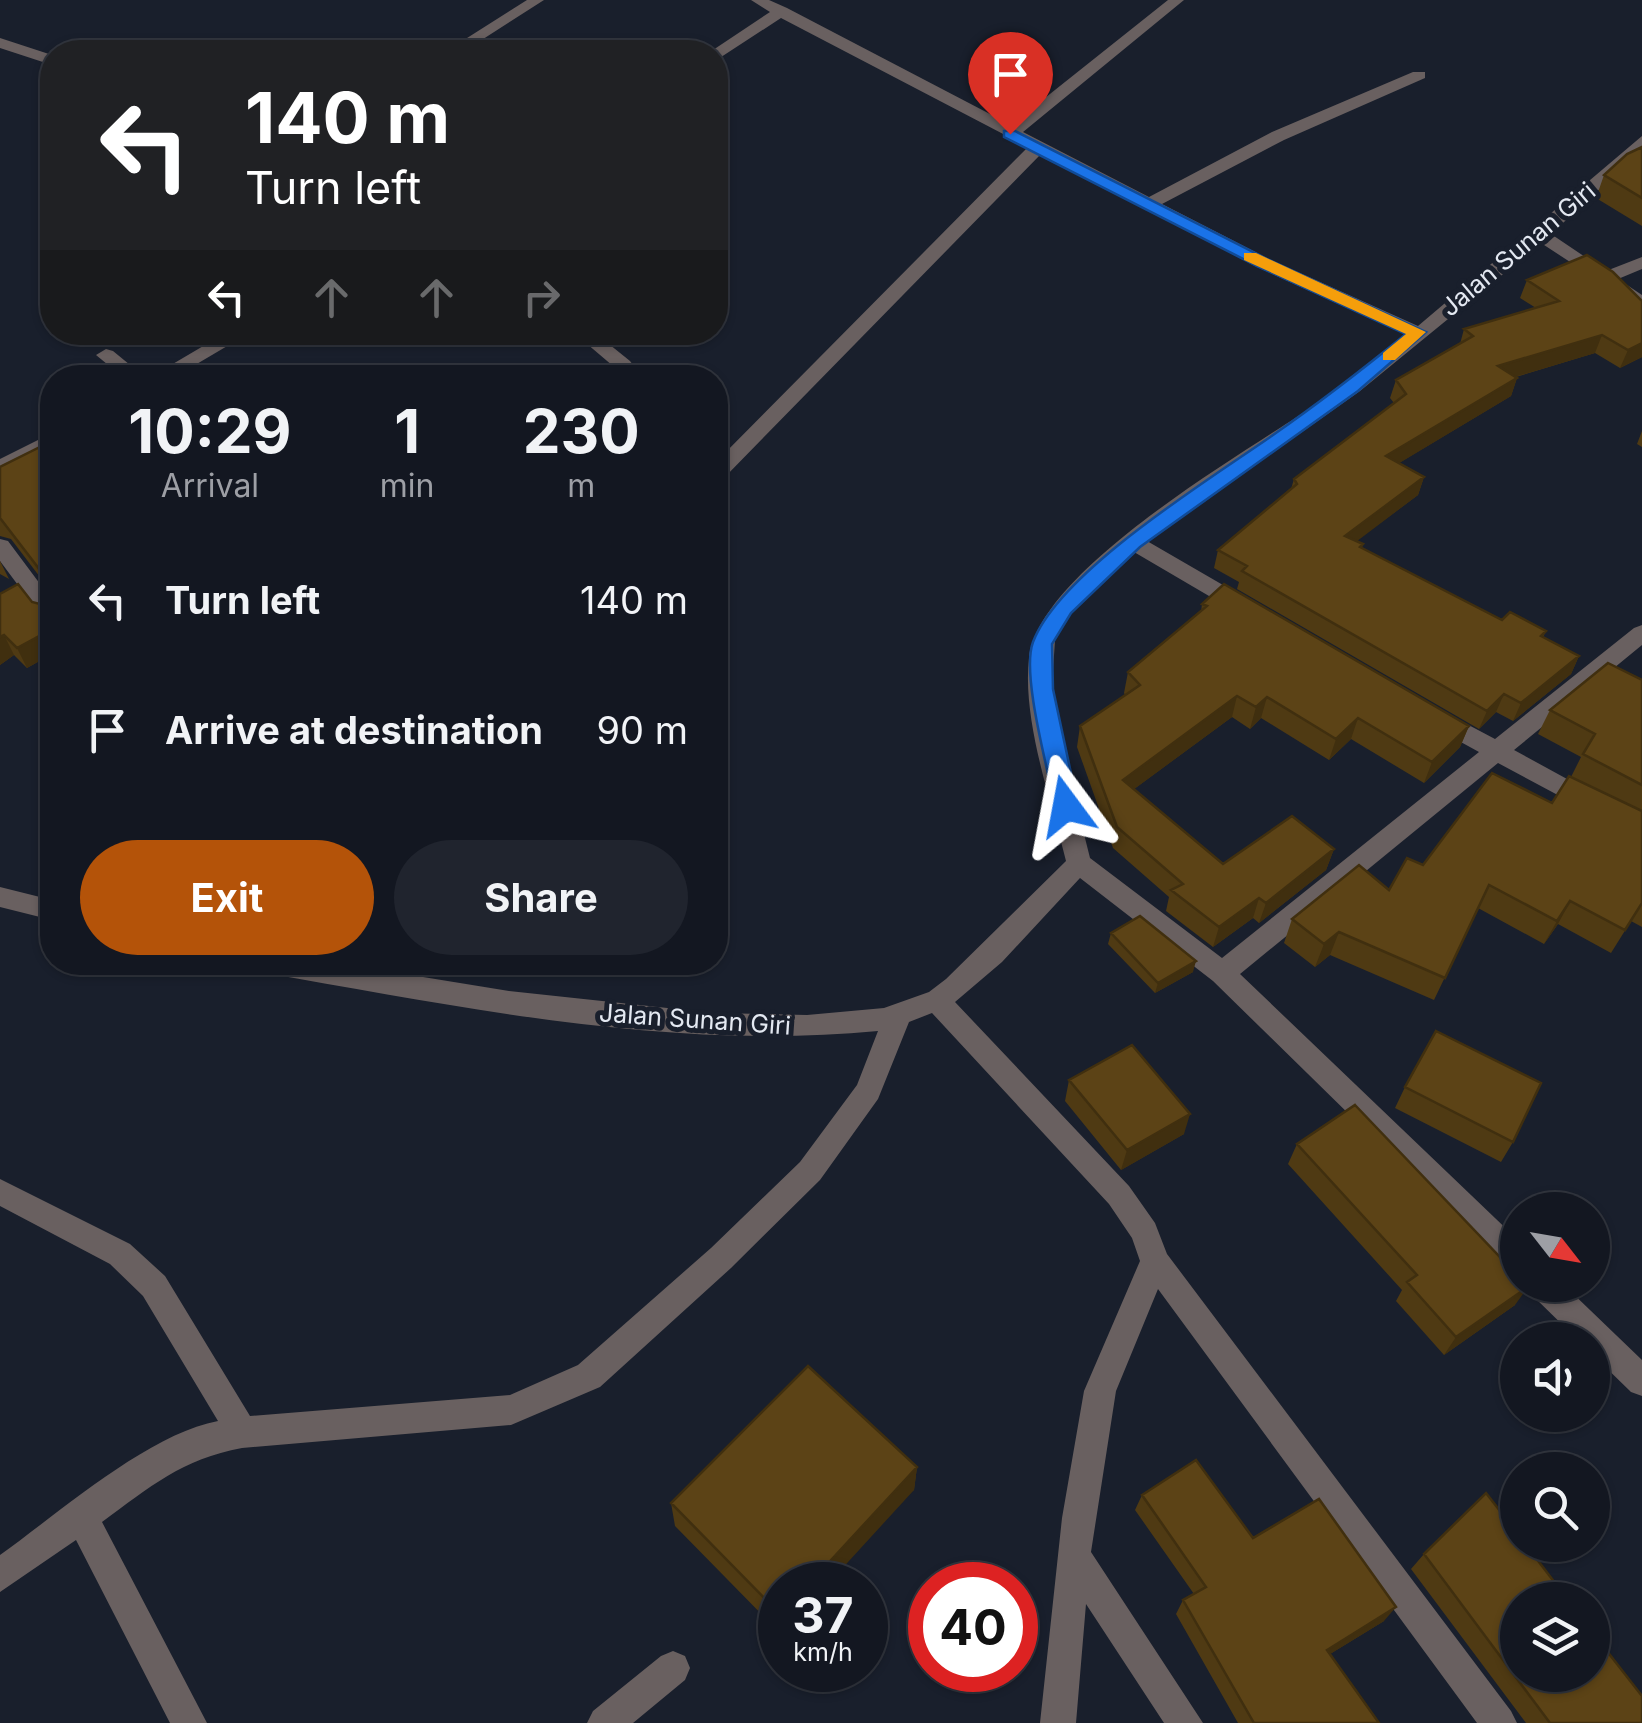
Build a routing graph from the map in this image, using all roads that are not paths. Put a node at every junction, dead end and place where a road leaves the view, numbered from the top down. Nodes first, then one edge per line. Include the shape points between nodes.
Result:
1 (537, 0) edge
2 (758, 0) edge
3 (1177, 0) edge
4 (782, 11) junction
5 (472, 40) edge
6 (0, 43) edge
7 (728, 47) edge
8 (40, 56) edge
9 (1418, 75) dead end
10 (1010, 134) junction
11 (1642, 141) edge
12 (1038, 148) junction
13 (1150, 203) junction
14 (1539, 234) junction
15 (1642, 262) edge
16 (1607, 276) junction
17 (1642, 303) edge
18 (1418, 332) junction
19 (218, 345) edge
20 (598, 345) edge
21 (106, 354) dead end
22 (120, 365) edge
23 (182, 365) edge
24 (623, 365) edge
25 (40, 445) edge
26 (728, 448) edge
27 (0, 467) edge
28 (1134, 542) junction
29 (0, 546) edge
30 (40, 598) edge
31 (1270, 622) edge
32 (1642, 633) edge
33 (1407, 701) edge
34 (1492, 751) junction
35 (1642, 830) edge
36 (1079, 864) junction
37 (0, 897) edge
38 (40, 907) edge
39 (1222, 973) junction
40 (352, 975) edge
41 (937, 1001) junction
42 (897, 1018) junction
43 (0, 1192) edge
44 (1500, 1243) edge
45 (1155, 1261) junction
46 (1561, 1302) edge
47 (1642, 1381) edge
48 (242, 1432) junction
49 (82, 1517) junction
50 (1075, 1557) junction
51 (0, 1575) edge
52 (673, 1668) dead end
53 (189, 1723) edge
54 (605, 1723) edge
55 (1058, 1723) edge
56 (1184, 1723) edge
57 (1499, 1723) edge

1 - 5 street
2 - 4 street
3 - 10 street
4 - 7 street
4 - 10 street
6 - 8 street
9 - 13 street via 1278,136
10 - 12 street
11 - 14 street, Jalan Sunan Giri
12 - 13 street
12 - 26 street
13 - 18 street via 1263,263
14 - 16 street
14 - 18 street, Jalan Sunan Giri
15 - 16 street
16 - 17 street
18 - 28 street, Jalan Sunan Giri via 1352,388
19 - 23 street
20 - 24 street
21 - 22 street
25 - 27 street
28 - 31 street
28 - 36 street, Jalan Sunan Giri via 1064,608 1042,644 1049,735
29 - 30 street
32 - 34 street
33 - 34 street
34 - 35 street
34 - 39 street
36 - 39 street
36 - 41 street, Jalan Sunan Giri
37 - 38 street
39 - 44 street
40 - 42 street, Jalan Sunan Giri via 756,1028
41 - 42 street, Jalan Sunan Giri
41 - 45 street via 1119,1194
42 - 48 street via 868,1091 810,1171 588,1376 511,1410
43 - 48 street via 120,1254 154,1286
45 - 50 street via 1100,1391
45 - 57 street
46 - 47 street
48 - 49 street via 200,1440
49 - 51 street
49 - 53 street
50 - 55 street
50 - 56 street
52 - 54 street

